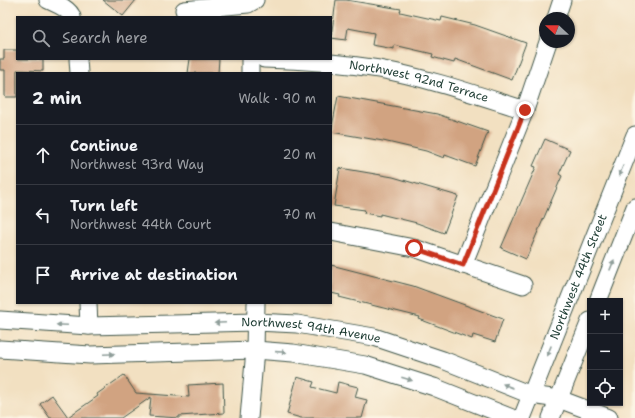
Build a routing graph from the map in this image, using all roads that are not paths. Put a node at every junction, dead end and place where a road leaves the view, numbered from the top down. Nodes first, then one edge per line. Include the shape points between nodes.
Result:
1 (48, 0) edge
2 (562, 0) edge
3 (251, 7) edge
4 (184, 10) dead end
5 (558, 12) edge
6 (72, 15) edge
7 (546, 48) edge
8 (78, 60) edge
9 (250, 60) edge
10 (287, 60) edge
11 (79, 72) edge
12 (250, 72) edge
13 (525, 110) junction
14 (635, 135) edge
15 (635, 207) edge
16 (332, 232) edge
17 (463, 265) junction
18 (523, 285) dead end
19 (599, 298) edge
20 (88, 304) edge
21 (256, 304) edge
22 (0, 320) edge
23 (256, 322) junction
24 (89, 326) junction
25 (587, 329) edge
26 (0, 349) edge
27 (255, 350) junction
28 (531, 395) junction
29 (559, 399) junction
30 (249, 418) edge
31 (512, 418) edge
32 (522, 418) edge
33 (551, 418) edge
34 (609, 418) edge

1 - 6 street
2 - 5 street
3 - 4 street
7 - 13 street
8 - 11 street
9 - 12 street
10 - 13 street, Northwest 92nd Terrace via 378,69 444,84
13 - 17 street
14 -> 28 street, Northwest 44th Street
19 -> 15 street
16 - 17 street via 414,248
17 - 18 street
20 - 24 street
21 - 23 street
24 -> 22 street, Northwest 94th Avenue
23 -> 24 street, Northwest 94th Avenue
23 - 27 street
28 -> 23 street, Northwest 94th Avenue via 443,360 374,337 297,324
25 - 29 street
26 -> 27 street, Northwest 94th Avenue via 90,355
27 - 30 street
27 -> 31 street, Northwest 94th Avenue via 293,353 365,365 434,387
28 - 29 street, Northwest 94th Avenue
28 - 32 street, Northwest 44th Street
29 - 33 street
29 - 34 street, Northwest 94th Avenue

